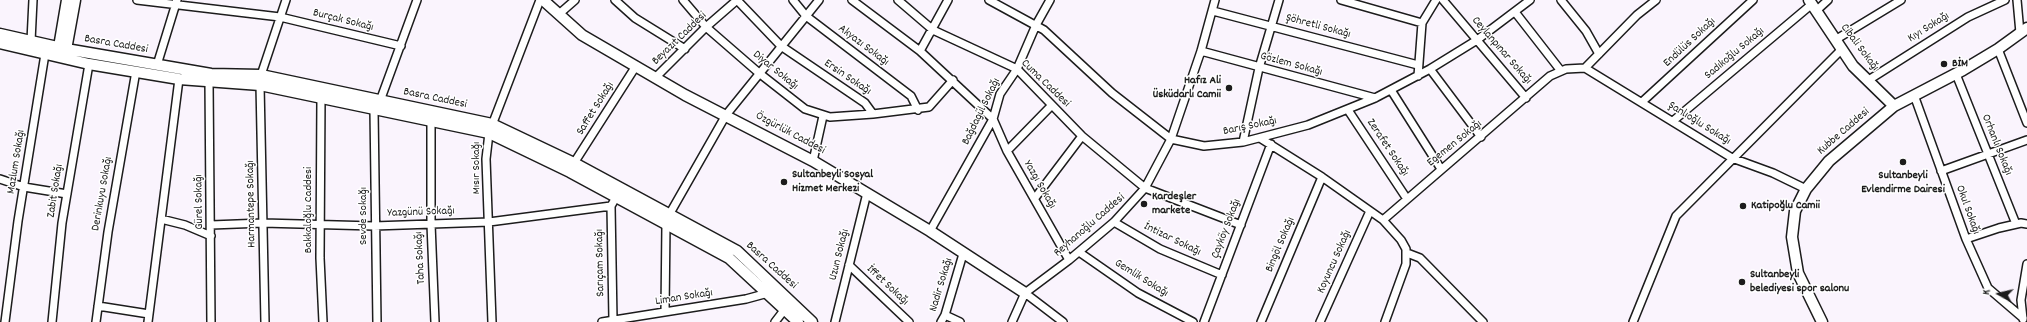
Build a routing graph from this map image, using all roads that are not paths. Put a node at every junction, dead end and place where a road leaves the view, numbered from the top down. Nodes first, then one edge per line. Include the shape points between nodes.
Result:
1 (33, 0) edge
2 (67, 0) edge
3 (75, 0) edge
4 (137, 0) edge
5 (286, 0) edge
6 (417, 0) edge
7 (542, 0) edge
8 (575, 0) edge
9 (615, 0) edge
10 (683, 0) edge
11 (737, 0) edge
12 (793, 0) edge
13 (819, 0) edge
14 (852, 0) edge
15 (898, 0) edge
16 (948, 0) edge
17 (989, 0) edge
18 (1050, 0) edge
19 (1215, 0) edge
20 (1279, 0) edge
21 (1341, 0) edge
22 (1436, 0) edge
23 (1443, 0) edge
24 (1530, 0) edge
25 (1562, 0) edge
26 (1656, 0) edge
27 (1753, 0) edge
28 (1828, 0) edge
29 (1901, 0) edge
30 (2005, 0) edge
31 (2016, 0) edge
32 (176, 2) edge
33 (1812, 5) edge
34 (1213, 11) junction
35 (1515, 12) junction
36 (559, 14) junction
37 (806, 16) junction
38 (280, 17) junction
39 (1422, 23) junction
40 (1036, 25) junction
41 (1271, 26) junction
42 (706, 27) junction
43 (933, 30) junction
44 (2024, 31) edge
45 (0, 34) edge
46 (1477, 40) junction
47 (1835, 40) junction
48 (31, 41) junction
49 (0, 43) edge
50 (401, 46) junction
51 (781, 46) junction
52 (685, 49) junction
53 (1998, 49) junction
54 (1841, 50) junction
55 (920, 51) junction
56 (1202, 51) junction
57 (62, 53) junction
58 (45, 54) junction
59 (1599, 54) junction
60 (89, 64) junction
61 (157, 65) junction
62 (1418, 65) junction
63 (636, 66) junction
64 (1259, 68) junction
65 (1585, 68) junction
66 (1017, 69) junction
67 (1430, 69) junction
68 (136, 71) junction
69 (1561, 71) junction
70 (760, 73) junction
71 (1956, 74) junction
72 (1418, 76) junction
73 (656, 78) junction
74 (179, 79) junction
75 (261, 80) junction
76 (953, 80) junction
77 (1867, 81) junction
78 (209, 82) junction
79 (1391, 90) junction
80 (1914, 96) junction
81 (321, 98) junction
82 (1375, 98) junction
83 (1526, 98) junction
84 (380, 101) junction
85 (1642, 102) junction
86 (1051, 106) junction
87 (1894, 106) junction
88 (374, 110) junction
89 (918, 110) junction
90 (1348, 110) junction
91 (873, 114) junction
92 (726, 115) junction
93 (823, 116) junction
94 (993, 119) junction
95 (1673, 121) junction
96 (431, 122) junction
97 (2027, 123) edge
98 (491, 129) junction
99 (1082, 136) junction
100 (1481, 137) junction
101 (1260, 138) junction
102 (1171, 139) junction
103 (2027, 140) edge
104 (1243, 142) junction
105 (1271, 144) junction
106 (1007, 151) junction
107 (1988, 155) junction
108 (1732, 158) junction
109 (813, 161) junction
110 (574, 163) junction
111 (1441, 169) junction
112 (1941, 171) junction
113 (1322, 177) junction
114 (0, 179) edge
115 (24, 187) junction
116 (1145, 188) junction
117 (1806, 189) junction
118 (618, 192) junction
119 (867, 193) junction
120 (67, 194) junction
121 (1035, 198) junction
122 (1407, 199) junction
123 (611, 206) junction
124 (1370, 211) junction
125 (161, 219) junction
126 (668, 220) junction
127 (1383, 220) junction
128 (489, 222) junction
129 (1114, 222) junction
130 (263, 224) junction
131 (320, 224) junction
132 (430, 224) junction
133 (2016, 224) junction
134 (2027, 224) edge
135 (211, 225) junction
136 (1241, 225) junction
137 (374, 226) junction
138 (930, 232) junction
139 (211, 236) junction
140 (1966, 239) junction
141 (1079, 252) junction
142 (963, 254) junction
143 (1406, 254) junction
144 (1069, 260) junction
145 (2027, 264) edge
146 (849, 265) junction
147 (1222, 275) junction
148 (768, 293) junction
149 (1025, 293) junction
150 (98, 306) junction
151 (2025, 306) edge
152 (785, 309) junction
153 (665, 312) junction
154 (149, 314) junction
155 (945, 315) junction
156 (613, 320) junction
157 (2022, 320) edge
158 (5, 322) edge
159 (52, 322) edge
160 (96, 322) edge
161 (148, 322) edge
162 (211, 322) edge
163 (265, 322) edge
164 (323, 322) edge
165 (377, 322) edge
166 (435, 322) edge
167 (492, 322) edge
168 (602, 322) edge
169 (775, 322) edge
170 (798, 322) edge
171 (812, 322) edge
172 (835, 322) edge
173 (910, 322) edge
174 (941, 322) edge
175 (960, 322) edge
176 (1012, 322) edge
177 (1063, 322) edge
178 (1193, 322) edge
179 (1204, 322) edge
180 (1261, 322) edge
181 (1320, 322) edge
182 (1385, 322) edge
183 (1483, 322) edge
184 (1633, 322) edge
185 (1822, 322) edge

1 - 48 street
2 - 57 main road
3 - 57 main road
4 - 32 street, Burçak Sokağı
5 - 38 street, Harmantepe Sokağı
6 - 50 street
7 - 36 main road, Özgürlük Caddesi
7 - 98 street, Mısır Sokağı
8 - 36 street
9 - 52 street via 635,18
10 - 42 street, Diyar Sokağı
11 - 42 street, Beyazıt Caddesi
11 - 51 street, Ersin Sokağı
12 - 37 street, Akyazı Sokağı
13 - 37 street
14 - 55 street
15 - 43 street, Cuma Caddesi
16 - 43 street
17 - 40 street, Barış Sokağı
18 - 40 street, Bağdagül Sokağı
19 - 34 street, Reyhanoğlu Caddesi
20 - 41 street
21 - 39 street
22 - 39 street
23 - 46 street, Ceylanpınar Sokağı
24 - 35 street, Barış Sokağı
25 - 59 street via 1586,31
26 - 59 street via 1637,15
27 - 85 street, Endülüs Sokağı
28 - 33 street, Sadıkoğlu Sokağı
29 - 47 street
30 - 77 street, Kıyı Sokağı via 1968,17
31 - 44 street
32 - 38 street, Burçak Sokağı
32 - 61 street
33 - 47 main road, Cibali Sokağı
33 - 95 street, Sadıkoğlu Sokağı
34 - 41 street, Şöhretli Sokağı
34 - 56 street, Reyhanoğlu Caddesi
35 - 46 street, Barış Sokağı
35 - 69 street
36 - 63 main road, Özgürlük Caddesi via 582,35
37 - 51 street
37 - 89 street, Akyazı Sokağı via 911,96
38 - 50 street, Burçak Sokağı
38 - 75 street, Harmantepe Sokağı
39 - 62 street
40 - 66 street, Bağdagül Sokağı
40 - 102 street, Barış Sokağı via 1112,92
41 - 62 street, Şöhretli Sokağı
41 - 64 street
42 - 52 street, Beyazıt Caddesi
42 - 70 street, Diyar Sokağı
43 - 55 street
43 - 66 street, Cuma Caddesi
44 - 53 main road, Kubbe Caddesi
45 - 48 main road, Basra Caddesi
46 - 67 street, Barış Sokağı
46 - 83 street, Ceylanpınar Sokağı
47 - 54 main road, Cibali Sokağı
48 - 57 main road, Basra Caddesi
49 - 58 main road, Basra Caddesi
50 - 84 street
51 - 70 street
51 - 91 street, Ersin Sokağı via 865,103
52 - 73 street, Beyazıt Caddesi
53 - 71 main road, Kubbe Caddesi
53 - 97 street
54 - 77 main road, Cibali Sokağı
54 - 108 street
55 - 76 street
56 - 64 street, Gözlem Sokağı
56 - 102 street, Reyhanoğlu Caddesi
57 - 58 main road, Basra Caddesi
57 - 60 main road, Basra Caddesi
57 - 61 main road, Basra Caddesi
58 - 115 street, Mazlum Sokağı
59 - 65 street
60 - 68 main road, Basra Caddesi
60 - 120 street, Zabit Sokağı
61 - 75 main road, Basra Caddesi
62 - 72 street
63 - 73 main road, Özgürlük Caddesi
63 - 110 street, Saffet Sokağı
64 - 82 street, Gözlem Sokağı
64 - 104 street
65 - 69 street, Egemen Sokağı via 1566,68
65 - 85 street, Şanlıoğlu Sokağı
66 - 86 street, Cuma Caddesi
66 - 94 street, Bağdagül Sokağı via 1000,94
67 - 72 street, Barış Sokağı
67 - 100 street
68 - 74 main road, Basra Caddesi
68 - 150 street, Derinkuyu Sokağı
69 - 83 street, Egemen Sokağı via 1550,76
70 - 92 street
70 - 93 street, Diyar Sokağı via 805,109
71 - 80 main road, Kubbe Caddesi
71 - 107 street, Orhanlı Sokağı
72 - 79 street, Barış Sokağı
73 - 92 main road, Özgürlük Caddesi
74 - 78 main road, Basra Caddesi
74 - 125 street
75 - 78 main road, Basra Caddesi
75 - 81 main road, Basra Caddesi
75 - 84 main road, Basra Caddesi
75 - 130 street, Harmantepe Sokağı
76 - 89 street, Ersin Sokağı via 932,105
76 - 94 street
77 - 87 main road, Cibali Sokağı
78 - 135 street, Gürel Sokağı
79 - 82 street, Barış Sokağı
79 - 111 street
80 - 87 main road, Kubbe Caddesi
80 - 112 street, Okul Sokağı
81 - 88 main road, Basra Caddesi
81 - 131 street, Bakkaloğlu Caddesi
82 - 90 street, Barış Sokağı
83 - 100 street, Egemen Sokağı
84 - 98 main road, Basra Caddesi
85 - 95 street, Şanlıoğlu Sokağı
86 - 99 street, Cuma Caddesi
86 - 106 street
87 - 117 main road, Kubbe Caddesi via 1829,161
88 - 96 main road, Basra Caddesi
88 - 137 street, Sevde Sokağı
89 - 91 street, Ersin Sokağı
90 - 101 street, Barış Sokağı via 1308,125
90 - 122 street, Zerafet Sokağı
91 - 93 street, Diyar Sokağı
92 - 109 main road, Özgürlük Caddesi
92 - 126 street
93 - 109 street
94 - 106 street, Yazgı Sokağı
94 - 138 street, Bağdagül Sokağı
95 - 108 street, Şanlıoğlu Sokağı
96 - 98 main road, Basra Caddesi
96 - 132 street, Taha Sokağı
98 - 110 main road, Basra Caddesi
98 - 118 main road, Basra Caddesi
98 - 128 street, Mısır Sokağı via 486,159
99 - 116 street, Cuma Caddesi
99 - 121 street
100 - 111 street, Egemen Sokağı
101 - 104 street, Barış Sokağı
101 - 105 street
102 - 104 street, Barış Sokağı via 1204,146
102 - 116 street, Reyhanoğlu Caddesi
103 - 107 street
105 - 113 street
105 - 136 street, Çayköy Sokağı
106 - 121 street, Yazgı Sokağı
107 - 112 street
107 - 133 street, Orhanlı Sokağı
108 - 117 street, Şanlıoğlu Sokağı via 1774,173
108 - 184 street via 1676,216
109 - 119 main road, Özgürlük Caddesi
110 - 118 main road, Basra Caddesi
111 - 122 street, Egemen Sokağı
112 - 140 street, Okul Sokağı
113 - 124 street
113 - 180 street, Bingöl Sokağı
114 - 115 street
115 - 120 street
115 - 158 street, Mazlum Sokağı
116 - 129 street, Reyhanoğlu Caddesi
116 - 136 street, Cuma Caddesi
117 - 185 main road, Kubbe Caddesi via 1796,211 1792,237 1798,273
118 - 123 street
118 - 126 main road, Basra Caddesi
119 - 138 main road, Özgürlük Caddesi
119 - 146 street, Uzun Sokağı
120 - 159 street, Zabit Sokağı
121 - 144 street, Yazgı Sokağı
122 - 127 street, Egemen Sokağı
123 - 128 street, Yazgünü Sokağı
123 - 156 street, Sarıçam Sokağı
124 - 127 street
124 - 181 street, Koyuncu Sokağı
125 - 139 street via 185,225
125 - 154 street
126 - 148 main road, Basra Caddesi via 729,258
126 - 153 street
126 - 171 main road, Basra Caddesi via 737,251
127 - 143 street via 1401,240
128 - 132 street, Yazgünü Sokağı
128 - 167 street, Mısır Sokağı
129 - 141 street, Reyhanoğlu Caddesi
129 - 147 street, İntizar Sokağı via 1160,248
130 - 131 street, Yazgünü Sokağı
130 - 135 street, Yazgünü Sokağı
130 - 163 street, Harmantepe Sokağı
131 - 137 street, Yazgünü Sokağı
131 - 164 street, Bakkaloğlu Caddesi
132 - 137 street, Yazgünü Sokağı
132 - 166 street, Taha Sokağı
133 - 134 street
133 - 140 street
135 - 139 street, Gürel Sokağı
136 - 147 street, Çayköy Sokağı
137 - 165 street, Sevde Sokağı
138 - 142 main road, Özgürlük Caddesi
139 - 162 street, Gürel Sokağı
140 - 157 street, Okul Sokağı via 1988,288
141 - 144 street, Reyhanoğlu Caddesi
141 - 178 street, Gemlik Sokağı via 1138,293
142 - 149 main road, Özgürlük Caddesi
142 - 155 street, Nadir Sokağı
143 - 182 street via 1405,269
143 - 183 street via 1420,258
144 - 149 street, Reyhanoğlu Caddesi
145 - 151 street via 2021,300
146 - 172 street, Uzun Sokağı
146 - 173 street, İffet Sokağı
147 - 179 street, Çayköy Sokağı
148 - 152 main road, Basra Caddesi
148 - 153 street, Liman Sokağı
149 - 176 street, Reyhanoğlu Caddesi
149 - 177 street
150 - 154 street
150 - 160 street, Derinkuyu Sokağı
151 - 157 street
152 - 169 street
152 - 170 main road, Basra Caddesi
153 - 156 street, Liman Sokağı
154 - 161 street
155 - 174 street, Nadir Sokağı
155 - 175 street
156 - 168 street, Liman Sokağı

